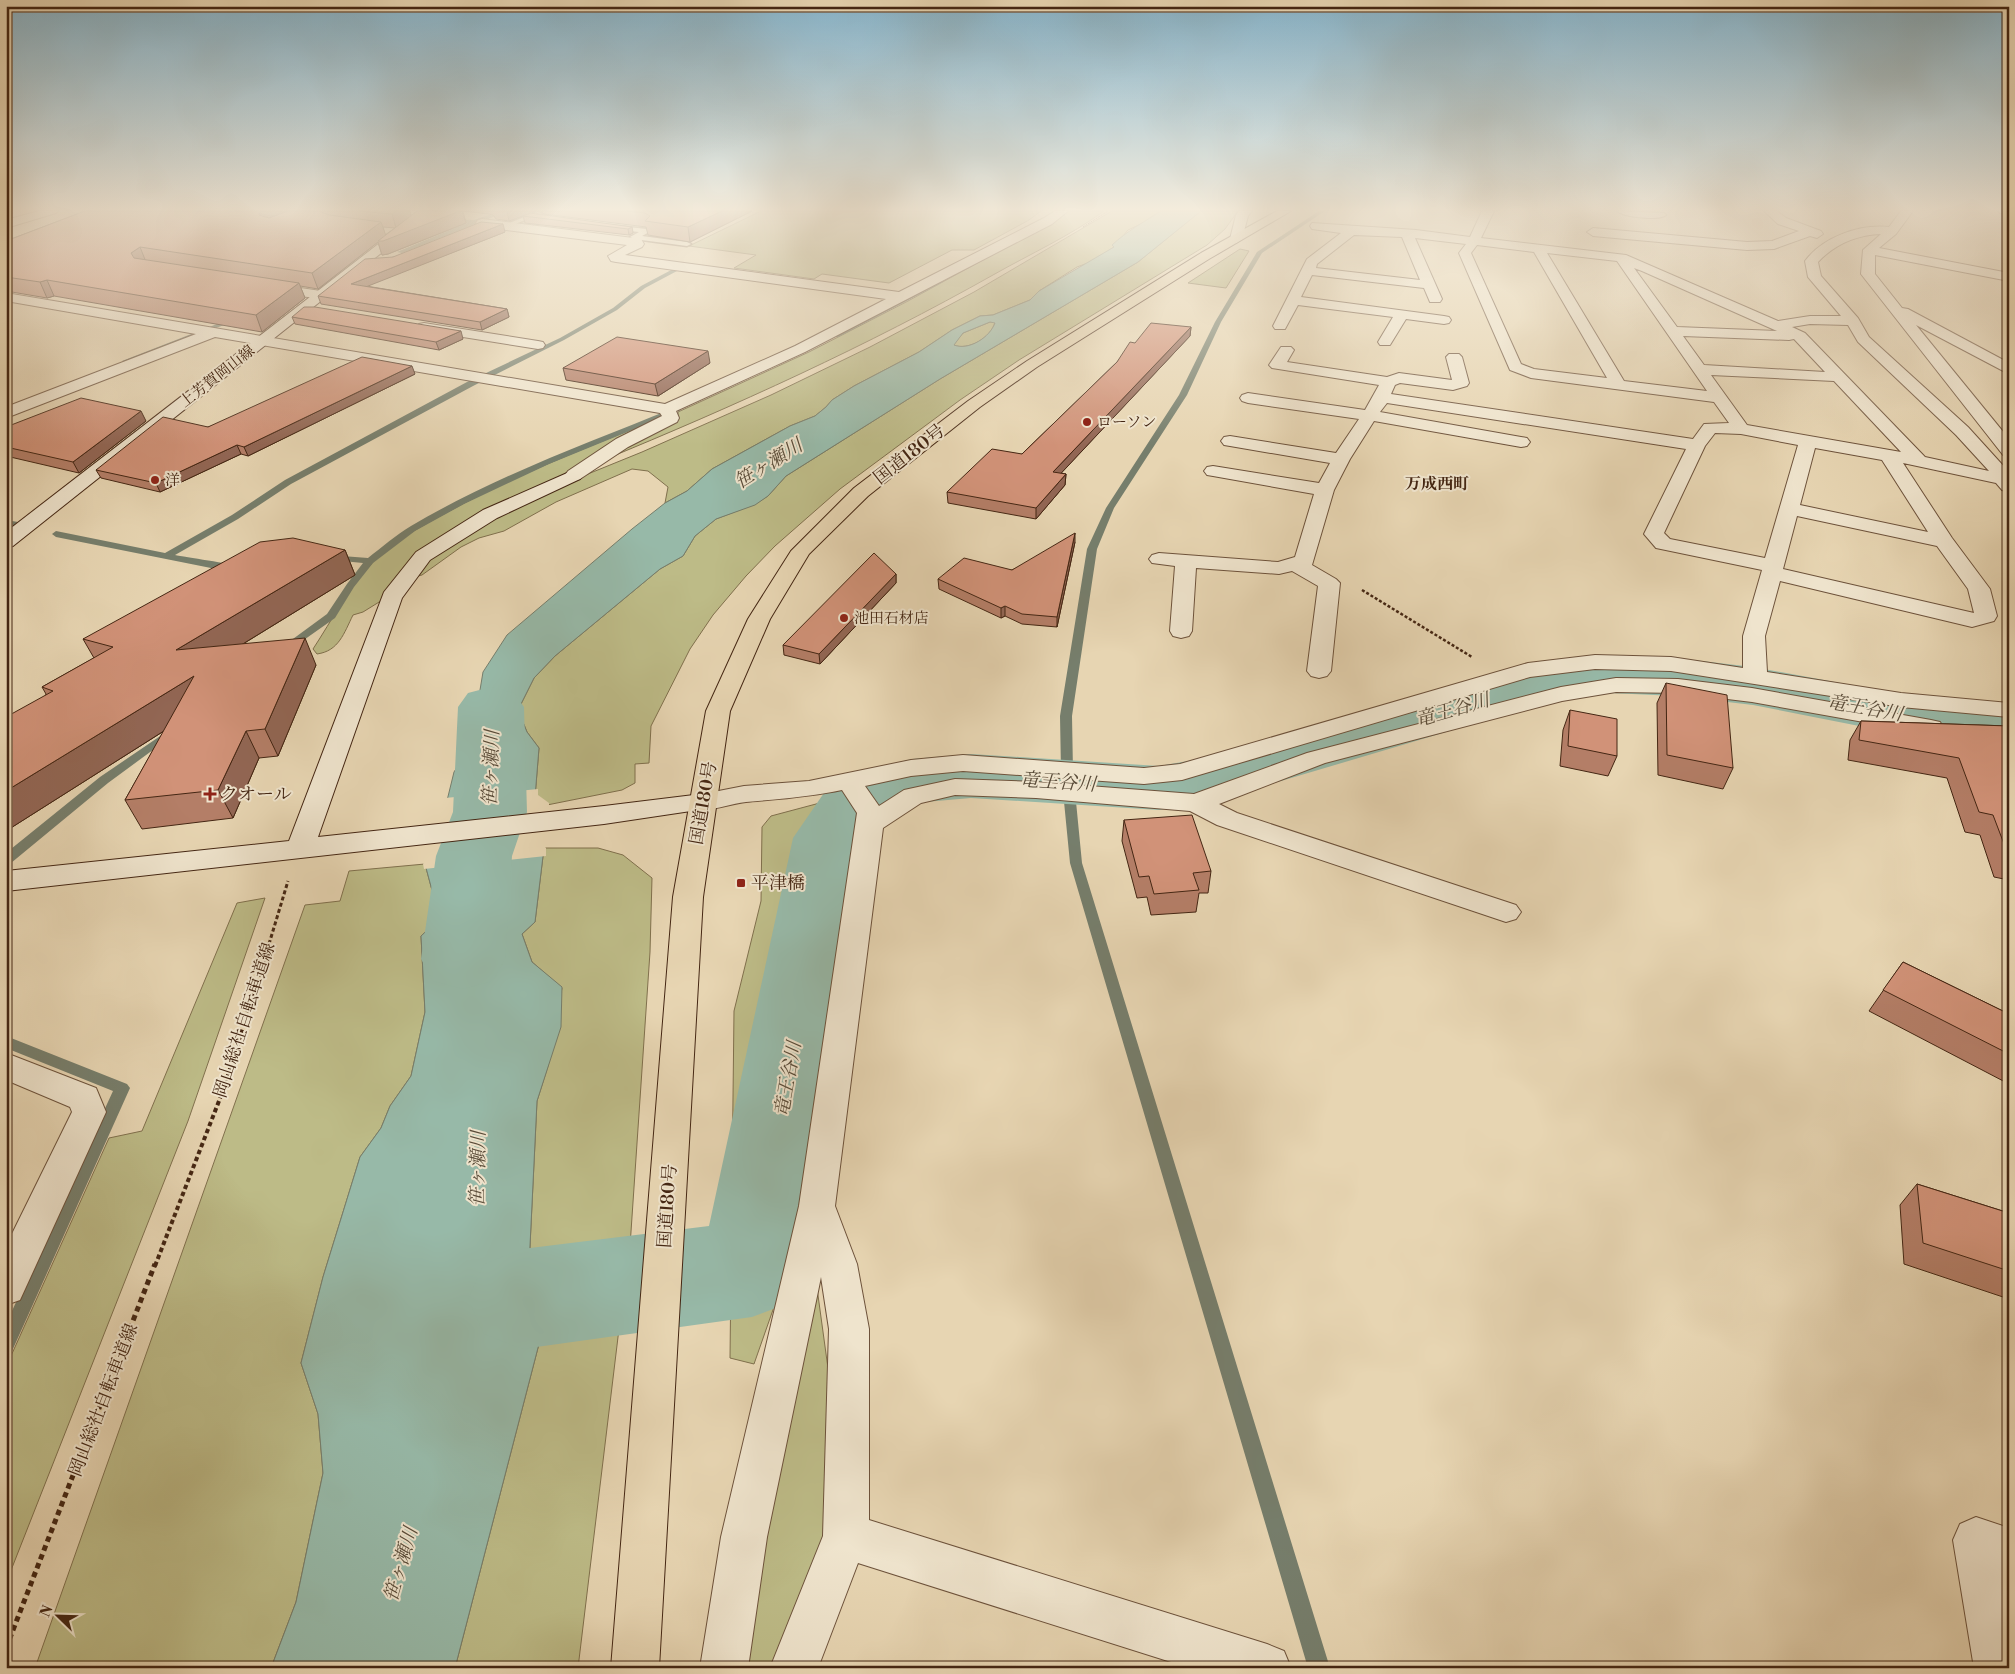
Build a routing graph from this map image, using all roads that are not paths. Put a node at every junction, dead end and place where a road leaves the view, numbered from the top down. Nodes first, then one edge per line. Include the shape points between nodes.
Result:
1 (280, 289) edge
2 (328, 289) edge
3 (844, 289) edge
4 (917, 289) edge
5 (1154, 289) edge
6 (1298, 289) edge
7 (1430, 289) edge
8 (1481, 289) edge
9 (1562, 289) edge
10 (1643, 289) edge
11 (1694, 289) edge
12 (1826, 289) edge
13 (1879, 289) edge
14 (321, 295) junction
15 (6, 297) edge
16 (902, 297) junction
17 (1293, 300) junction
18 (1892, 306) junction
19 (301, 310) junction
20 (327, 311) edge
21 (1402, 314) junction
22 (1853, 321) junction
23 (414, 325) edge
24 (1778, 325) junction
25 (1280, 326) dead end
26 (208, 331) junction
27 (1673, 331) junction
28 (1800, 336) junction
29 (262, 340) junction
30 (1385, 342) dead end
31 (538, 345) dead end
32 (1286, 350) dead end
33 (1454, 357) dead end
34 (2009, 369) edge
35 (1701, 370) junction
36 (1840, 377) junction
37 (1618, 384) junction
38 (1384, 389) junction
39 (1248, 398) dead end
40 (1719, 398) junction
41 (669, 412) junction
42 (6, 413) edge
43 (1368, 415) junction
44 (1742, 429) junction
45 (1230, 441) dead end
46 (1808, 441) junction
47 (1521, 442) dead end
48 (1697, 445) junction
49 (2009, 450) edge
50 (1889, 456) junction
51 (1341, 459) junction
52 (1918, 461) junction
53 (1213, 471) dead end
54 (2006, 482) edge
55 (1325, 490) junction
56 (1789, 509) junction
57 (1944, 541) junction
58 (6, 542) edge
59 (1159, 559) dead end
60 (1186, 561) junction
61 (1294, 564) junction
62 (1772, 570) junction
63 (1181, 631) dead end
64 (1318, 671) dead end
65 (1755, 676) junction
66 (2009, 710) edge
67 (1954, 730) edge
68 (1037, 780) junction
69 (1094, 783) junction
70 (702, 802) junction
71 (860, 802) junction
72 (1196, 803) junction
73 (304, 847) junction
74 (6, 881) edge
75 (1506, 912) dead end
76 (6, 1066) edge
77 (817, 1206) junction
78 (6, 1287) edge
79 (846, 1536) junction
80 (2009, 1552) edge
81 (635, 1668) edge
82 (724, 1668) edge
83 (794, 1668) edge
84 (1267, 1668) edge
85 (1998, 1668) edge

1 - 14 street
2 - 14 street, 上芳賀岡山線
3 - 16 street
4 - 16 street
5 - 70 highway, 国道180号 via 974,404 861,492 802,551 759,619 718,711
6 - 17 street
7 - 21 street via 1445,323
8 - 37 street via 1515,367 1531,373
9 - 37 street
10 - 27 street
11 - 24 street
12 - 22 street
13 - 18 street
14 - 19 street, 上芳賀岡山線
15 - 26 street
16 - 41 street
17 - 21 street
17 - 25 street
18 - 34 street
18 - 49 street
19 - 20 street
19 - 29 street, 上芳賀岡山線
21 - 30 street
22 - 24 street via 1810,320
22 - 54 street via 1863,339 1962,431
23 - 31 street
24 - 28 street
26 - 29 street
26 - 42 street
27 - 28 street
27 - 35 street
28 - 36 street
29 - 41 street
29 - 58 street, 上芳賀岡山線
32 - 38 street via 1277,365
33 - 38 street via 1461,383 1453,386 1399,378
35 - 36 street
35 - 40 street
36 - 52 street
37 - 40 street
38 - 43 street
38 - 48 street
39 - 43 street
40 - 44 street
41 - 73 street via 574,475 490,514 423,556 392,597
43 - 47 street
43 - 51 street
44 - 46 street
44 - 48 street via 1710,428
45 - 51 street
46 - 50 street
46 - 56 street
48 - 62 street via 1654,534 1663,544
50 - 52 street
50 - 57 street
51 - 55 street
52 - 54 street
53 - 55 street
55 - 61 street via 1304,561
56 - 57 street
56 - 62 street
57 - 62 street via 1979,589 1986,616 1972,620
59 - 60 street
60 - 61 street via 1278,568
60 - 63 street
61 - 64 street via 1329,583
62 - 65 street via 1754,636
65 - 66 street via 1901,700
65 - 69 street via 1662,663 1595,662 1528,670 1182,772
67 - 72 street via 1909,725 1752,695 1678,686 1616,685 1562,694 1316,758
68 - 69 street
68 - 71 street via 956,787
68 - 71 street via 963,764 911,768
69 - 72 street
70 - 71 street via 744,794 809,789
70 - 73 street
70 - 81 highway, 国道180号 via 688,896
71 - 77 street
72 - 75 street via 1227,819
73 - 74 street
76 - 78 street via 84,1098 90,1112
77 - 79 street via 838,1264 849,1329
77 - 82 street via 744,1537
79 - 83 street
79 - 84 street
80 - 85 street via 1976,1540

